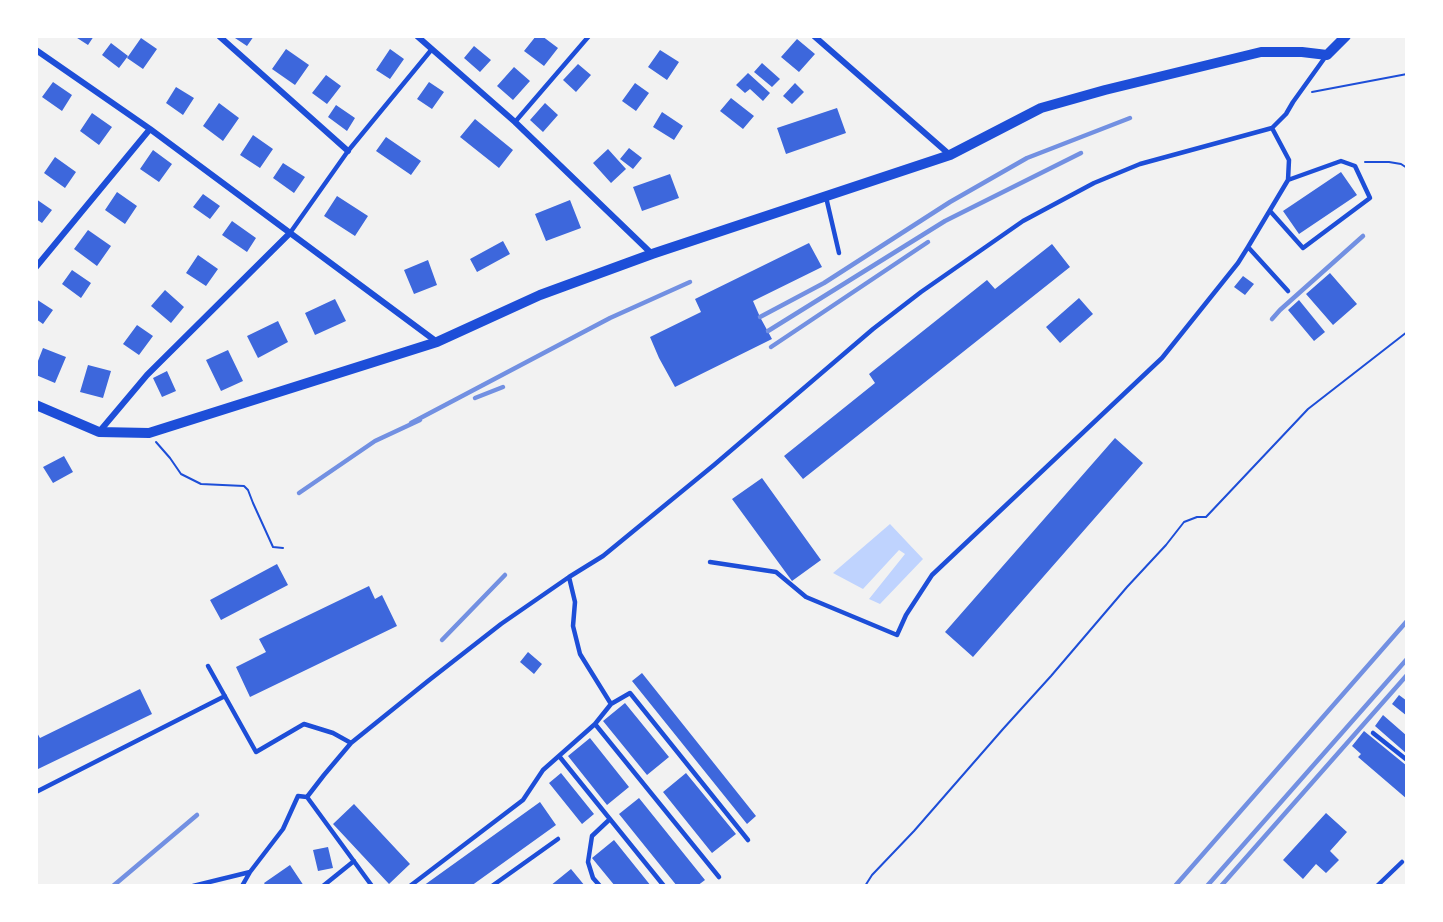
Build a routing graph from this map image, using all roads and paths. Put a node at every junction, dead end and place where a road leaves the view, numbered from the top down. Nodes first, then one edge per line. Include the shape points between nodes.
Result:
1 (219, 36) edge
2 (417, 36) edge
3 (589, 36) edge
4 (814, 36) edge
5 (1346, 36) edge
6 (432, 49) junction
7 (36, 50) edge
8 (1327, 55) junction
9 (1407, 74) edge
10 (1300, 94) junction
11 (515, 122) junction
12 (1272, 128) junction
13 (150, 129) junction
14 (348, 151) junction
15 (950, 155) junction
16 (1347, 163) junction
17 (1407, 168) edge
18 (1288, 180) junction
19 (826, 197) junction
20 (1270, 211) junction
21 (290, 233) junction
22 (1248, 247) junction
23 (839, 253) dead end
24 (652, 254) junction
25 (36, 267) edge
26 (1288, 291) dead end
27 (1407, 332) edge
28 (437, 342) junction
29 (36, 405) edge
30 (99, 432) junction
31 (148, 433) junction
32 (283, 548) dead end
33 (710, 562) dead end
34 (569, 577) junction
35 (208, 666) dead end
36 (225, 696) junction
37 (611, 704) junction
38 (595, 724) junction
39 (1372, 733) dead end
40 (351, 743) junction
41 (559, 756) junction
42 (1407, 760) edge
43 (36, 792) edge
44 (307, 798) junction
45 (610, 819) junction
46 (558, 839) dead end
47 (748, 840) dead end
48 (354, 861) junction
49 (1402, 862) dead end
50 (250, 872) junction
51 (719, 877) dead end
52 (193, 886) edge
53 (242, 886) edge
54 (323, 886) edge
55 (372, 886) edge
56 (410, 886) edge
57 (492, 886) edge
58 (600, 886) edge
59 (664, 886) edge
60 (865, 886) edge
61 (1377, 886) edge

1 - 14 street
2 - 6 street
3 - 11 lane
4 - 15 street
5 - 8 street
6 - 11 street
6 - 14 lane
7 - 13 street
8 - 10 lane
8 - 15 street via 1261,52 1105,90 1041,108
9 - 10 path
10 - 12 lane
11 - 24 street
12 - 18 lane via 1289,160
12 - 34 lane via 1140,164 1094,183 1023,221 873,329 613,549
13 - 21 street
13 - 25 street
14 - 21 lane
15 - 19 street
16 - 17 path via 1389,162
16 - 18 lane via 1341,161
16 - 20 lane via 1355,166 1370,198 1303,248
18 - 20 lane
19 - 23 lane
19 - 24 street
20 - 22 lane
21 - 28 street
21 - 30 street via 147,375
22 - 26 lane
22 - 33 lane via 1162,358 932,574 897,636 807,597 776,572
24 - 28 street via 540,295
27 - 60 path via 1308,409 1206,517 1184,522
28 - 31 street
29 - 30 street
30 - 31 street
31 - 32 path via 181,474 201,484 244,486 273,547
34 - 37 lane via 580,654
34 - 40 lane via 501,624
35 - 36 lane
36 - 40 lane via 256,752 304,724
36 - 43 lane
37 - 38 lane
37 - 47 lane via 630,693
38 - 41 lane
38 - 51 lane
39 - 42 lane
40 - 44 lane
41 - 45 lane
41 - 56 lane via 543,770 523,800
44 - 48 lane
44 - 50 lane via 298,796 283,829
45 - 58 lane via 592,836 588,861
45 - 59 lane
46 - 57 lane
48 - 54 lane
48 - 55 lane
49 - 61 lane
50 - 52 lane
50 - 53 lane

